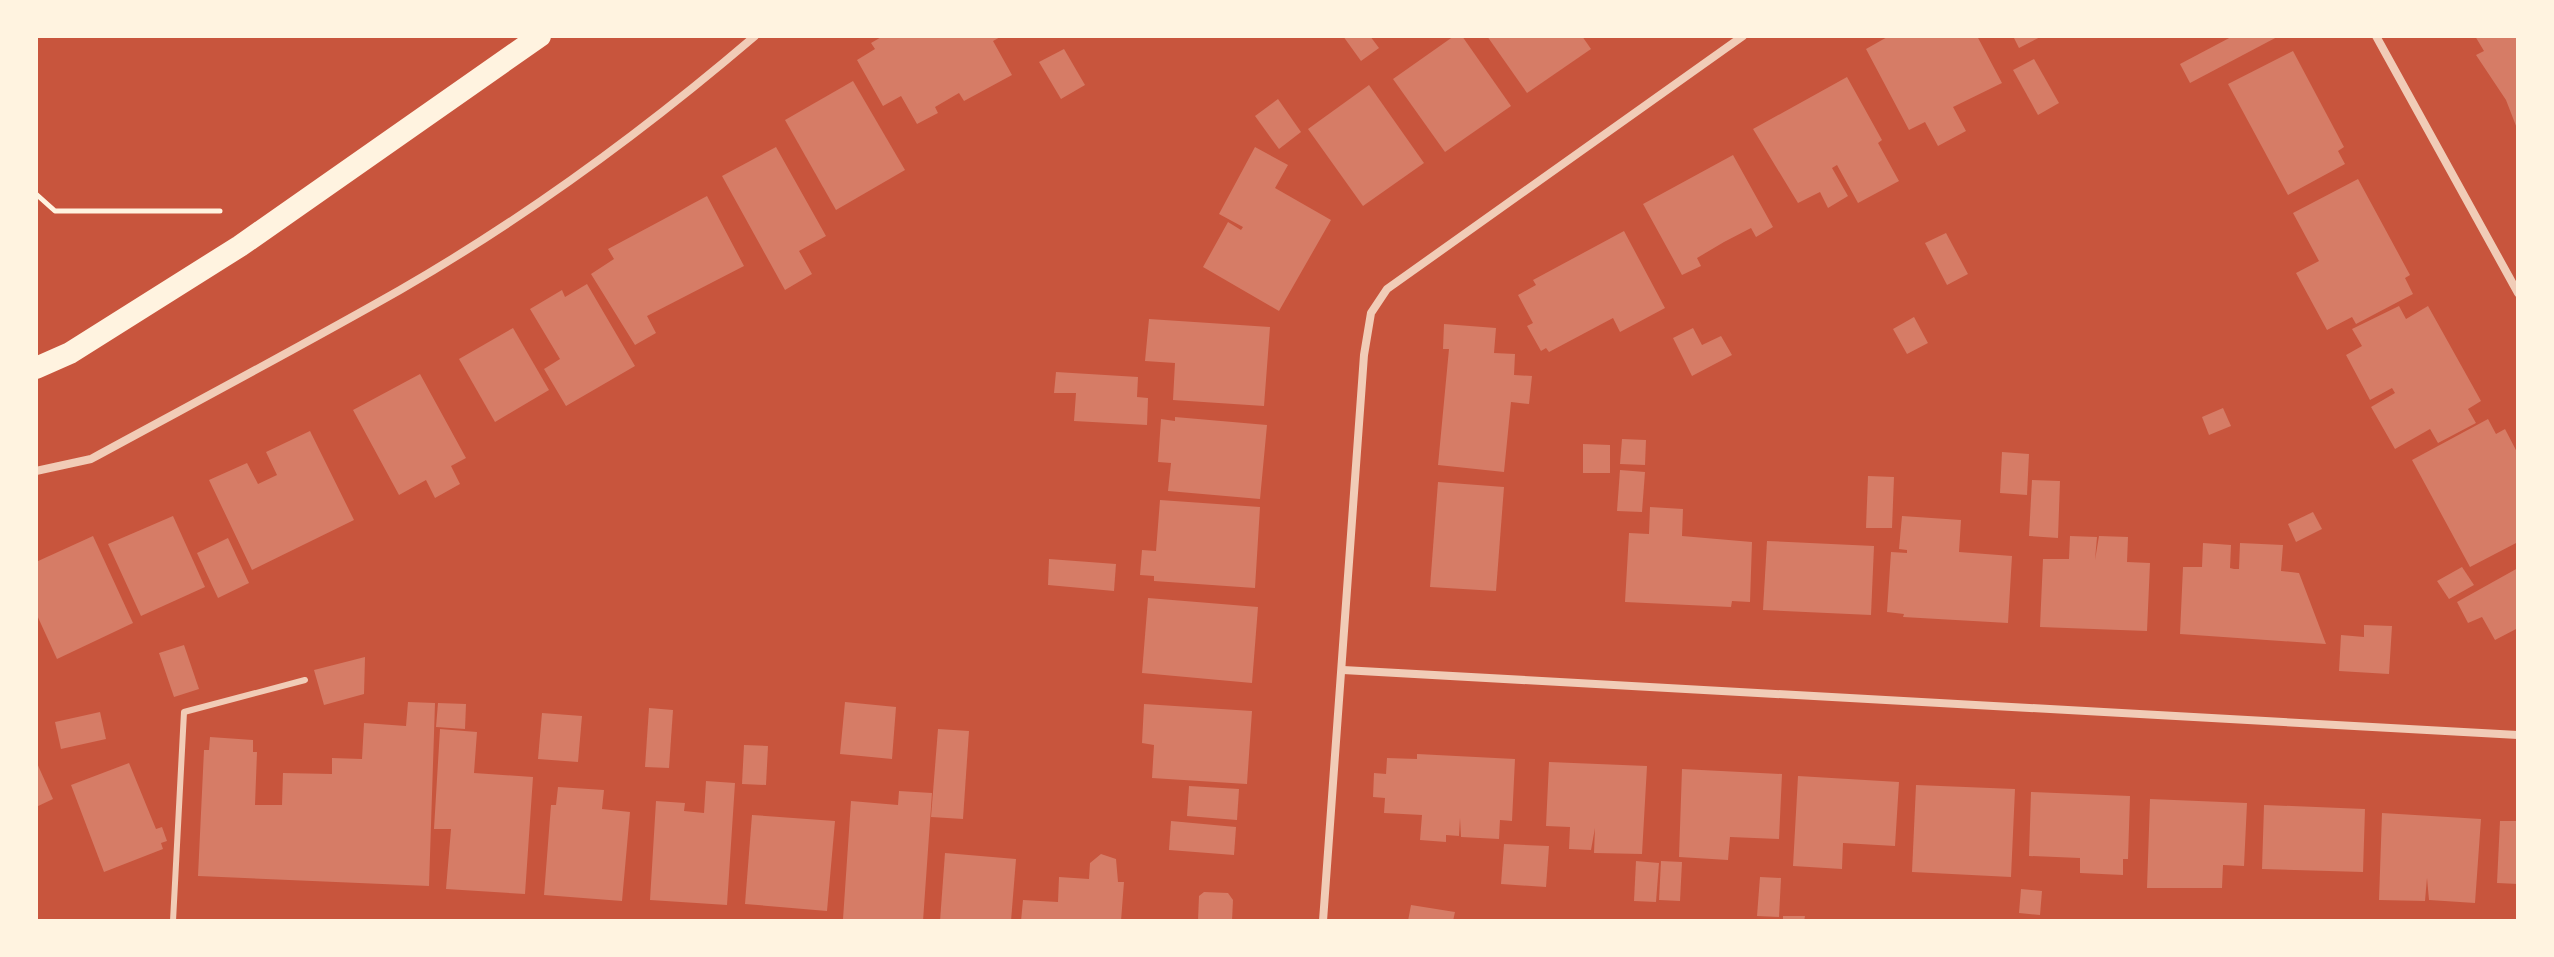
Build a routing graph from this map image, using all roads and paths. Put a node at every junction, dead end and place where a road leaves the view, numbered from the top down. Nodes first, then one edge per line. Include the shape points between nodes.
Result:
1 (540, 36) edge
2 (755, 36) edge
3 (1743, 36) edge
4 (2376, 36) edge
5 (36, 194) edge
6 (240, 246) junction
7 (2518, 293) edge
8 (36, 368) edge
9 (36, 471) edge
10 (1343, 670) junction
11 (305, 680) dead end
12 (2518, 735) edge
13 (173, 921) edge
14 (1323, 921) edge

1 - 6 highway
2 - 9 street via 530,208 401,289 91,459
3 - 10 street via 1387,289 1371,313
4 - 7 street
5 - 6 path via 55,211 222,211
6 - 8 highway via 70,353
10 - 12 street
10 - 14 street
11 - 13 lane via 184,712

